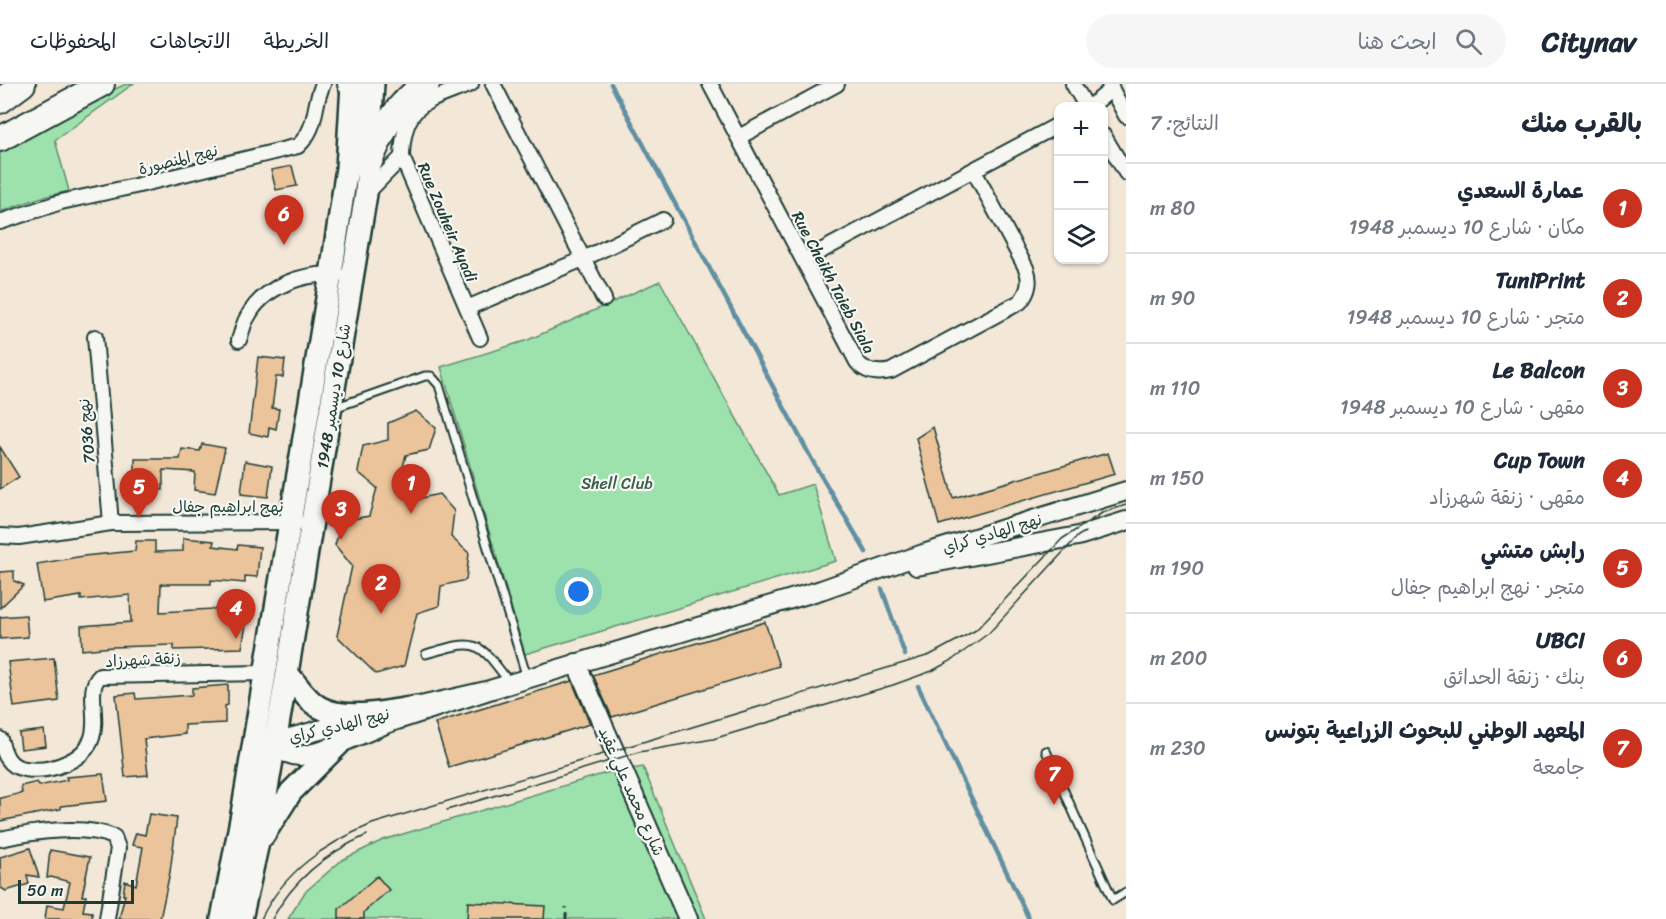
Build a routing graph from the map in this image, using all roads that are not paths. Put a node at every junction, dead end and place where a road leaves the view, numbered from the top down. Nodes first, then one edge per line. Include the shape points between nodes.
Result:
1 (24, 84) edge
2 (102, 84) edge
3 (323, 84) edge
4 (357, 84) edge
5 (427, 84) edge
6 (471, 84) edge
7 (493, 84) edge
8 (710, 84) edge
9 (837, 84) edge
10 (1073, 84) edge
11 (1111, 87) edge
12 (0, 101) edge
13 (1084, 102) edge
14 (1095, 102) edge
15 (1126, 116) edge
16 (1054, 128) edge
17 (739, 137) junction
18 (0, 139) edge
19 (1108, 143) edge
20 (402, 157) junction
21 (368, 166) junction
22 (974, 171) junction
23 (1126, 173) edge
24 (366, 194) junction
25 (663, 220) dead end
26 (0, 222) edge
27 (583, 259) junction
28 (804, 260) junction
29 (331, 274) junction
30 (353, 276) junction
31 (604, 299) dead end
32 (467, 308) junction
33 (95, 337) dead end
34 (480, 338) dead end
35 (239, 340) dead end
36 (332, 409) junction
37 (1126, 491) edge
38 (1126, 521) edge
39 (290, 522) junction
40 (312, 522) junction
41 (111, 523) junction
42 (0, 536) edge
43 (860, 577) junction
44 (426, 654) dead end
45 (576, 663) junction
46 (266, 673) junction
47 (287, 673) junction
48 (519, 681) junction
49 (486, 691) junction
50 (417, 707) junction
51 (257, 721) junction
52 (0, 739) edge
53 (275, 742) junction
54 (339, 744) junction
55 (253, 749) junction
56 (1046, 751) dead end
57 (0, 838) edge
58 (257, 847) junction
59 (1126, 892) edge
60 (107, 919) edge
61 (222, 919) edge
62 (241, 919) edge
63 (688, 919) edge

1 - 12 highway
2 - 18 highway
3 - 26 street, نهج المنصورة via 308,137 298,146 61,202
4 - 21 main road, شارع 10 ديسمبر 1948
4 - 29 main road, شارع 10 ديسمبر 1948
5 - 21 highway via 402,102 392,115
6 - 20 street, Rue Zouheir Ayadi via 424,103 409,118 402,135
7 - 27 street
8 - 17 street, Rue Cheikh Taieb Siala
9 - 17 street
10 - 13 street
11 - 14 street
11 - 15 street
16 - 22 street
17 - 28 street, Rue Cheikh Taieb Siala
19 - 23 street
20 - 24 street
20 - 32 street, Rue Zouheir Ayadi
21 - 24 main road, شارع 10 ديسمبر 1948
22 - 28 street
22 - 28 street, Rue Cheikh Taieb Siala via 1026,267 1028,290 1020,302 891,371 873,372 857,362
24 - 30 main road, شارع 10 ديسمبر 1948
25 - 27 street
27 - 31 street
27 - 32 street
29 - 30 street
29 - 35 street via 291,281 273,289 257,303
29 - 39 main road, شارع 10 ديسمبر 1948
30 - 36 main road, شارع 10 ديسمبر 1948
32 - 34 street, Rue Zouheir Ayadi
33 - 41 street, نهج 7036
36 - 40 main road, شارع 10 ديسمبر 1948
36 - 48 lane via 425,376 431,376 439,385
37 - 43 street, نهج الهادي كراي
38 - 43 street, نهج الهادي كراي via 1078,536
39 - 40 street, نهج ابراهيم جفال
39 - 41 street, نهج ابراهيم جفال
39 - 46 main road, شارع 10 ديسمبر 1948
40 - 47 main road, شارع 10 ديسمبر 1948
41 - 42 street, نهج ابراهيم جفال via 20,537
43 - 45 street, نهج الهادي كراي
44 - 48 lane via 474,645
45 - 48 street, نهج الهادي كراي
45 - 63 street, شارع محمد علي عقيد
46 - 51 main road, شارع 10 ديسمبر 1948
46 - 52 street, زنقة شهرزاد via 100,676 94,685 92,740 81,757 54,768 23,769 11,764
47 - 50 main road via 309,700 340,714
47 - 53 main road, شارع 10 ديسمبر 1948
48 - 49 street, نهج الهادي كراي
49 - 50 street, نهج الهادي كراي
49 - 54 street, نهج الهادي كراي via 388,723
50 - 53 street, نهج الهادي كراي
51 - 53 main road
51 - 55 main road, شارع 10 ديسمبر 1948
53 - 54 street, نهج الهادي كراي via 283,752 300,756
53 - 55 main road
53 - 58 main road, شارع 10 ديسمبر 1948
54 - 58 main road via 291,792
55 - 61 main road, شارع 10 ديسمبر 1948
56 - 59 lane via 1113,900
57 - 60 street via 69,831 114,837 118,848
58 - 62 main road, شارع 10 ديسمبر 1948

